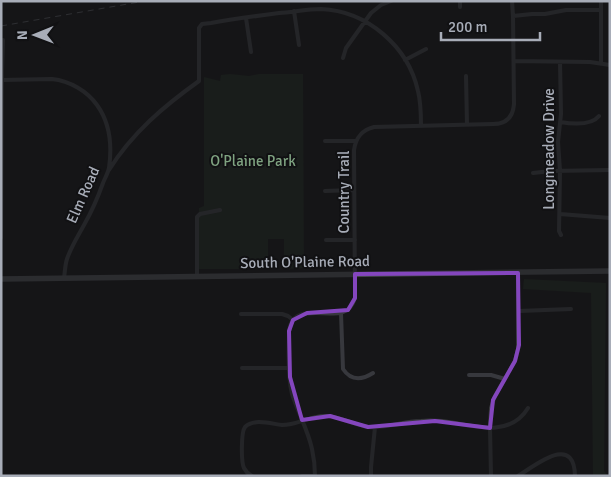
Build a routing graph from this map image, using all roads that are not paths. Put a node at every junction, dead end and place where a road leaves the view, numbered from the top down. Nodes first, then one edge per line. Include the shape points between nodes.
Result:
1 (391, 1) edge
2 (460, 1) edge
3 (512, 1) edge
4 (601, 1) edge
5 (460, 7) dead end
6 (601, 10) junction
7 (294, 11) junction
8 (513, 16) junction
9 (246, 18) junction
10 (365, 21) junction
11 (3, 40) dead end
12 (299, 45) dead end
13 (426, 49) dead end
14 (251, 52) dead end
15 (344, 58) dead end
16 (405, 60) junction
17 (514, 61) junction
18 (560, 62) junction
19 (601, 63) junction
20 (610, 65) edge
21 (466, 76) dead end
22 (2, 80) edge
23 (599, 116) dead end
24 (560, 122) junction
25 (467, 125) junction
26 (421, 126) junction
27 (1, 134) edge
28 (325, 141) dead end
29 (356, 141) junction
30 (109, 170) junction
31 (610, 170) edge
32 (560, 171) junction
33 (533, 173) dead end
34 (354, 190) junction
35 (325, 191) dead end
36 (220, 210) dead end
37 (560, 214) junction
38 (610, 218) edge
39 (562, 235) dead end
40 (1, 238) edge
41 (326, 240) dead end
42 (355, 240) junction
43 (610, 271) edge
44 (518, 273) junction
45 (356, 274) junction
46 (197, 276) junction
47 (64, 278) junction
48 (1, 279) edge
49 (571, 309) dead end
50 (519, 311) junction
51 (341, 313) junction
52 (241, 314) dead end
53 (293, 320) junction
54 (242, 368) dead end
55 (290, 368) junction
56 (373, 373) dead end
57 (469, 375) dead end
58 (505, 379) junction
59 (528, 408) dead end
60 (302, 420) junction
61 (375, 427) junction
62 (490, 428) junction
63 (245, 474) edge
64 (575, 475) edge
65 (252, 476) edge
66 (302, 476) edge
67 (315, 476) edge
68 (371, 476) edge
69 (491, 476) edge
70 (518, 476) edge

1 - 10 street via 374,10
2 - 5 street
3 - 8 street
4 - 6 street
6 - 8 street
6 - 19 street
7 - 9 street
7 - 10 street via 329,10
7 - 12 street
8 - 17 street
9 - 14 street
9 - 30 street via 202,24 199,28 199,81 146,124
10 - 15 street via 346,48
10 - 16 street via 388,38
11 - 22 street
13 - 16 street
16 - 26 street via 418,90
17 - 18 street
17 - 25 street via 513,113 502,123
18 - 19 street
18 - 24 street, Longmeadow Drive
19 - 20 street
21 - 25 street
22 - 27 street
22 - 30 street, Elm Road via 60,80 86,94 97,105 107,125
23 - 24 street via 592,122
24 - 32 street, Longmeadow Drive
25 - 26 street
26 - 29 street via 374,127 364,130
27 - 40 street
28 - 29 street
29 - 34 street, Country Trail
30 - 47 street, Elm Road via 70,251
31 - 32 street
32 - 33 street
32 - 37 street, Longmeadow Drive
34 - 35 street
34 - 42 street, Country Trail
36 - 46 street via 197,217
37 - 38 street
37 - 39 street, Longmeadow Drive via 559,231
41 - 42 street
42 - 45 street, Country Trail
43 - 44 main road, South O'Plaine Road
44 - 45 main road, South O'Plaine Road
44 - 50 street
45 - 46 main road, South O'Plaine Road
45 - 51 street, Country Trail via 355,298 351,307
46 - 47 main road, South O'Plaine Road
47 - 48 main road, South O'Plaine Road
49 - 50 street
50 - 58 street via 517,355
51 - 53 street via 307,313
51 - 56 street via 343,369 352,377 365,378
52 - 53 street via 282,314
53 - 55 street via 289,331
54 - 55 street
55 - 60 street via 292,394
57 - 58 street
58 - 62 street via 493,400
59 - 62 street via 511,424
60 - 61 street via 330,416
60 - 63 street via 282,425 244,424
60 - 67 street via 313,451
61 - 62 street via 428,420
61 - 68 street
62 - 69 street
63 - 65 street
64 - 70 street via 571,459 558,454
66 - 67 street

